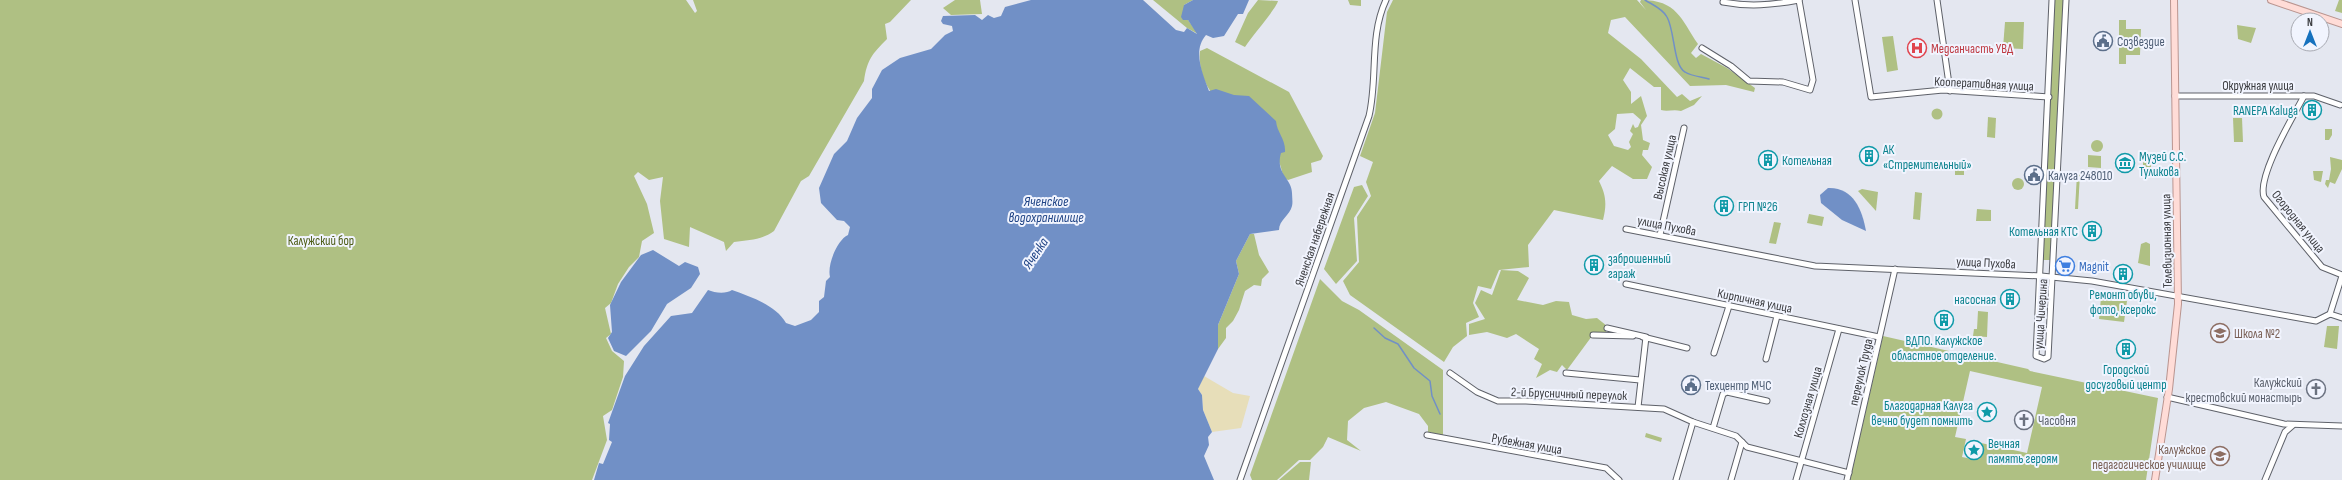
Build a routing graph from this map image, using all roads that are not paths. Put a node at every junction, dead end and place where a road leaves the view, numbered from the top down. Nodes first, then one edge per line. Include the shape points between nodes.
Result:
1 (1386, 0) edge
2 (1799, 0) edge
3 (1855, 0) edge
4 (1937, 0) edge
5 (2052, 0) edge
6 (2066, 0) edge
7 (2174, 0) edge
8 (2271, 0) edge
9 (1722, 2) dead end
10 (2342, 24) edge
11 (1702, 48) dead end
12 (1950, 91) junction
13 (2175, 96) junction
14 (2304, 96) junction
15 (2048, 97) junction
16 (2340, 105) dead end
17 (1684, 128) dead end
18 (1626, 229) dead end
19 (1660, 235) junction
20 (1895, 269) junction
21 (2041, 276) junction
22 (2342, 276) edge
23 (2053, 277) junction
24 (1626, 284) dead end
25 (2178, 297) junction
26 (1729, 306) junction
27 (2330, 314) junction
28 (1777, 316) junction
29 (2342, 318) edge
30 (1607, 328) dead end
31 (1839, 329) junction
32 (1593, 335) dead end
33 (1646, 337) junction
34 (1879, 337) junction
35 (1687, 348) dead end
36 (1714, 353) dead end
37 (1766, 359) dead end
38 (1450, 373) dead end
39 (1566, 373) dead end
40 (1640, 380) junction
41 (2167, 397) junction
42 (1767, 401) dead end
43 (1638, 407) junction
44 (1693, 422) junction
45 (2293, 425) junction
46 (2342, 426) edge
47 (1713, 428) junction
48 (1427, 435) dead end
49 (1742, 442) junction
50 (1801, 461) junction
51 (1849, 473) junction
52 (1240, 480) edge
53 (1618, 480) edge
54 (1676, 480) edge
55 (1731, 480) edge
56 (1796, 480) edge
57 (1847, 480) edge
58 (2155, 480) edge
59 (2265, 480) edge

1 - 52 street, Яченская набережная via 1376,30 1372,104 1369,116
2 - 9 street via 1745,6
2 - 11 street via 1813,80 1810,90 1783,82 1749,82 1731,66
3 - 12 street, Кооперативная улица via 1871,97
4 - 12 street
5 - 15 street, улица Чичерина
6 - 23 street, улица Чичерина
7 - 13 main road, Телевизионная улица
8 - 10 main road
12 - 15 street, Кооперативная улица
13 - 14 street, Окружная улица
13 - 25 main road, Телевизионная улица
14 - 16 street, Окружная улица via 2314,96
14 - 22 street, Огородная улица via 2272,160 2262,190 2264,197 2322,267
15 - 21 street, улица Чичерина
17 - 19 street, Высокая улица
18 - 19 street, улица Пухова
19 - 20 street, улица Пухова via 1816,266
20 - 21 street, улица Пухова
20 - 34 street, переулок Труда
21 - 23 street, улица Пухова
21 - 23 street, улица Чичерина via 2036,356 2041,358 2048,357
22 - 27 street
23 - 25 street, улица Пухова via 2100,282
24 - 26 street, Кирпичная улица
25 - 27 street, улица Пухова via 2316,321
25 - 41 main road, Телевизионная улица
26 - 28 street, Кирпичная улица
26 - 36 street
27 - 29 street
28 - 31 street, Кирпичная улица
28 - 37 street
30 - 33 street
31 - 34 street, Кирпичная улица
31 - 50 street, Колхозная улица
32 - 33 street
33 - 35 street
33 - 40 street
34 - 51 street, переулок Труда
38 - 43 street, 2-й Брусничный переулок via 1477,392 1498,401
39 - 40 street
40 - 43 street
41 - 45 street
41 - 58 main road, Телевизионная улица
42 - 47 street via 1727,392 1723,394
43 - 44 street, 2-й Брусничный переулок via 1664,409
44 - 47 street, 2-й Брусничный переулок
44 - 54 street
45 - 46 street
45 - 59 street via 2285,432
47 - 49 street, 2-й Брусничный переулок via 1736,436
48 - 53 street, Рубежная улица via 1606,468
49 - 50 street, 2-й Брусничный переулок via 1747,447
49 - 55 street
50 - 51 street, 2-й Брусничный переулок
50 - 56 street, Колхозная улица
51 - 57 street, переулок Труда

